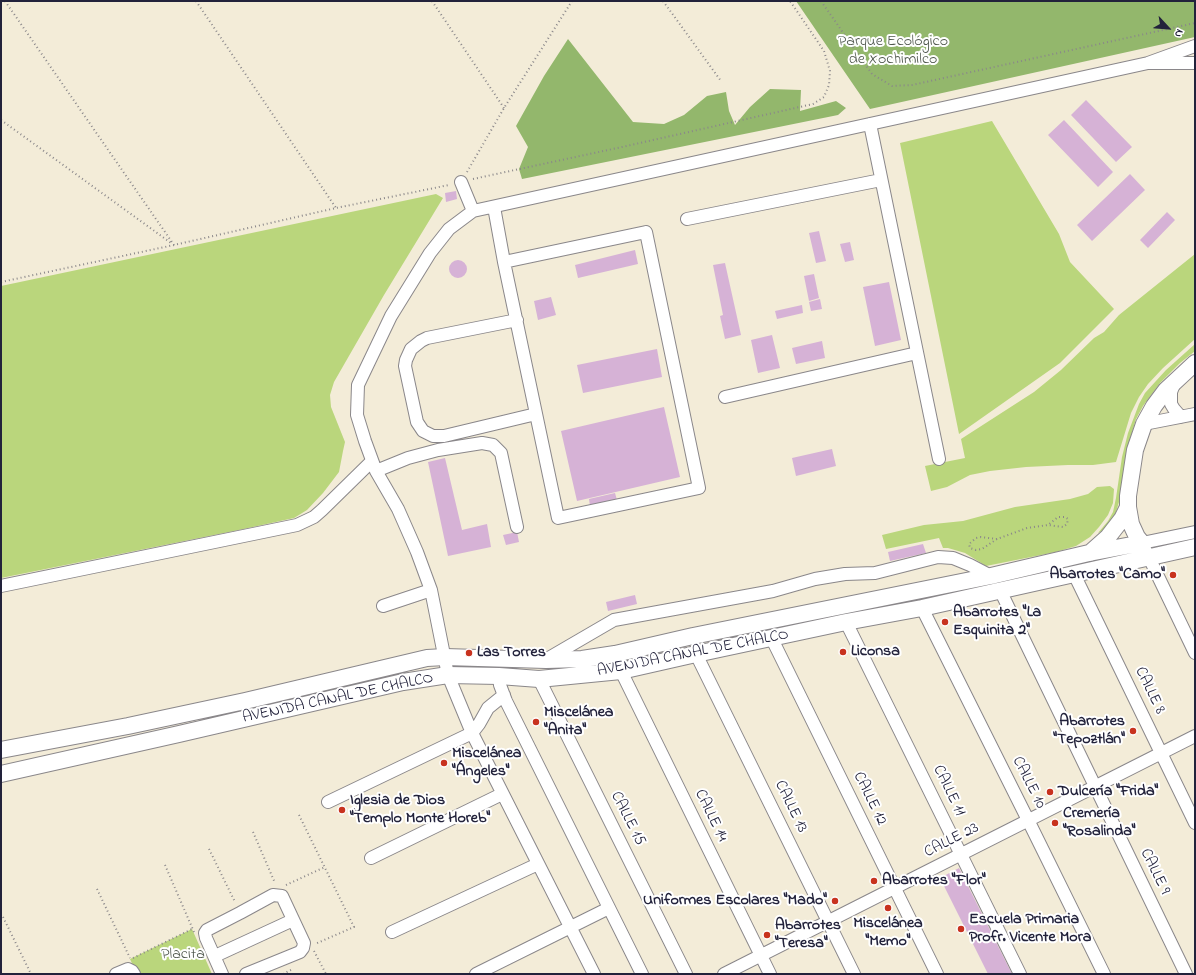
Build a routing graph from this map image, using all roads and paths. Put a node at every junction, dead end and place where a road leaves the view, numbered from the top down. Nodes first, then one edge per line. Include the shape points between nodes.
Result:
1 (5, 1) edge
2 (196, 1) edge
3 (432, 1) edge
4 (572, 1) edge
5 (663, 1) edge
6 (790, 1) edge
7 (821, 1) edge
8 (1195, 23) edge
9 (1195, 46) edge
10 (1148, 63) junction
11 (1195, 63) edge
12 (722, 81) dead end
13 (504, 108) junction
14 (1, 120) edge
15 (870, 124) junction
16 (881, 180) junction
17 (461, 182) junction
18 (494, 207) junction
19 (336, 208) junction
20 (473, 211) junction
21 (687, 219) dead end
22 (174, 245) junction
23 (504, 262) junction
24 (1, 282) edge
25 (516, 320) junction
26 (917, 353) junction
27 (1195, 363) edge
28 (1176, 381) junction
29 (725, 397) dead end
30 (536, 414) junction
31 (1195, 414) edge
32 (1181, 417) junction
33 (1144, 424) junction
34 (939, 459) dead end
35 (374, 466) junction
36 (1128, 502) junction
37 (1048, 525) junction
38 (517, 527) dead end
39 (1195, 532) edge
40 (997, 539) junction
41 (1195, 547) edge
42 (1145, 550) junction
43 (1089, 553) junction
44 (1074, 574) junction
45 (991, 576) junction
46 (1, 586) edge
47 (431, 590) junction
48 (1000, 590) junction
49 (384, 606) dead end
50 (922, 608) junction
51 (846, 622) junction
52 (772, 639) junction
53 (1195, 653) edge
54 (696, 654) junction
55 (445, 657) junction
56 (546, 660) junction
57 (621, 671) junction
58 (448, 675) junction
59 (499, 676) junction
60 (538, 679) junction
61 (504, 695) junction
62 (472, 733) junction
63 (1195, 736) edge
64 (1, 750) edge
65 (1161, 753) junction
66 (1, 774) edge
67 (1094, 787) junction
68 (502, 794) junction
69 (328, 802) dead end
70 (299, 815) dead end
71 (1028, 820) junction
72 (1195, 823) edge
73 (253, 832) dead end
74 (210, 850) dead end
75 (961, 854) junction
76 (371, 858) dead end
77 (538, 864) junction
78 (165, 865) dead end
79 (325, 867) junction
80 (285, 886) dead end
81 (895, 888) junction
82 (97, 889) dead end
83 (278, 889) dead end
84 (609, 908) junction
85 (240, 914) junction
86 (3, 917) dead end
87 (292, 920) junction
88 (828, 921) junction
89 (570, 927) junction
90 (192, 929) junction
91 (392, 932) dead end
92 (195, 935) dead end
93 (761, 955) junction
94 (214, 956) junction
95 (32, 974) edge
96 (116, 974) edge
97 (134, 974) edge
98 (222, 974) edge
99 (246, 974) edge
100 (326, 974) edge
101 (476, 974) edge
102 (594, 974) edge
103 (642, 974) edge
104 (686, 974) edge
105 (724, 974) edge
106 (770, 974) edge
107 (854, 974) edge
108 (937, 974) edge
109 (1020, 974) edge
110 (1104, 974) edge
111 (1186, 974) edge

1 - 22 path
2 - 19 path
3 - 13 path
4 - 13 path
5 - 12 path
6 - 17 path via 824,51 830,70 829,84 824,97 813,104
7 - 8 path via 872,74 892,86 920,84
9 - 10 street
10 - 11 street
10 - 15 street
13 - 17 path
14 - 22 path
15 - 16 street
15 - 18 street
16 - 21 street
16 - 26 street
17 - 19 path
17 - 20 street
18 - 20 street
18 - 23 street
19 - 22 path
20 - 35 street via 449,229 430,253 391,316 358,385 357,415
22 - 24 path
23 - 25 street
23 - 30 street via 646,232 699,488 558,518
25 - 30 street
25 - 30 street via 427,338 411,349 405,366 406,373 417,422 423,431 433,436 444,436
26 - 29 street
26 - 34 street
27 - 28 main road
28 - 32 street via 1170,398 1174,409
28 - 33 main road via 1154,406
31 - 32 street
32 - 33 street
33 - 36 main road via 1135,450
35 - 38 street via 438,450 482,443 493,445 501,453
35 - 46 street via 318,514 297,525
35 - 47 street via 408,530
36 - 42 main road via 1132,524
36 - 43 main road via 1122,519 1108,537
37 - 37 path via 1058,517 1068,519 1063,527
37 - 40 path via 1027,528
39 - 42 street, AVENIDA CANAL DE CHALCO
40 - 40 path via 982,549 970,548 968,544 981,537
41 - 42 main road, AVENIDA CANAL DE CHALCO
42 - 43 main road, AVENIDA CANAL DE CHALCO
42 - 44 main road, AVENIDA CANAL DE CHALCO
42 - 53 street
43 - 45 main road, AVENIDA CANAL DE CHALCO
44 - 48 main road, AVENIDA CANAL DE CHALCO
44 - 65 street, CALLE 8
45 - 56 main road, AVENIDA CANAL DE CHALCO via 615,654 582,659
45 - 56 street via 953,558 938,557 875,573 815,579 773,590 614,620
47 - 49 street
47 - 55 street
48 - 50 main road, AVENIDA CANAL DE CHALCO
48 - 67 street, CALLE 9
50 - 51 main road, AVENIDA CANAL DE CHALCO
50 - 71 street, CALLE 10
51 - 52 main road, AVENIDA CANAL DE CHALCO
51 - 75 street, CALLE 11
52 - 54 main road, AVENIDA CANAL DE CHALCO
52 - 81 street, CALLE 12
54 - 57 main road, AVENIDA CANAL DE CHALCO
54 - 88 street, CALLE 13
55 - 56 main road, AVENIDA CANAL DE CHALCO
55 - 58 street
55 - 64 main road, AVENIDA CANAL DE CHALCO via 427,658 128,726
57 - 60 main road, AVENIDA CANAL DE CHALCO
57 - 93 street, CALLE 14
58 - 59 main road, AVENIDA CANAL DE CHALCO
58 - 62 street
58 - 66 main road, AVENIDA CANAL DE CHALCO via 403,682
59 - 60 main road, AVENIDA CANAL DE CHALCO
59 - 61 street
60 - 104 street, CALLE 15
61 - 62 street via 488,708
61 - 84 street
62 - 68 street
62 - 69 street
63 - 65 street, CALLE 23
65 - 67 street, CALLE 23
65 - 72 street, CALLE 8
67 - 71 street, CALLE 23
67 - 111 street, CALLE 9
68 - 76 street
68 - 77 street
70 - 79 path
71 - 75 street, CALLE 23
71 - 110 street, CALLE 10
73 - 83 path
74 - 85 path
75 - 81 street, CALLE 23
75 - 109 street, CALLE 11
77 - 89 street
77 - 91 street
78 - 90 path
79 - 80 path
79 - 100 path via 354,927 311,945
81 - 88 street, CALLE 23
81 - 108 street, CALLE 12
82 - 90 path via 130,959
84 - 89 street
84 - 103 street
85 - 87 street via 277,895 282,896
85 - 94 street via 205,933
86 - 95 path
87 - 94 street
87 - 99 street via 304,943 300,952
88 - 93 street, CALLE 23
88 - 107 street, CALLE 13
89 - 101 street
89 - 102 street
90 - 92 path
93 - 105 street, CALLE 23
93 - 106 street, CALLE 14
94 - 98 street
96 - 97 street via 128,969

